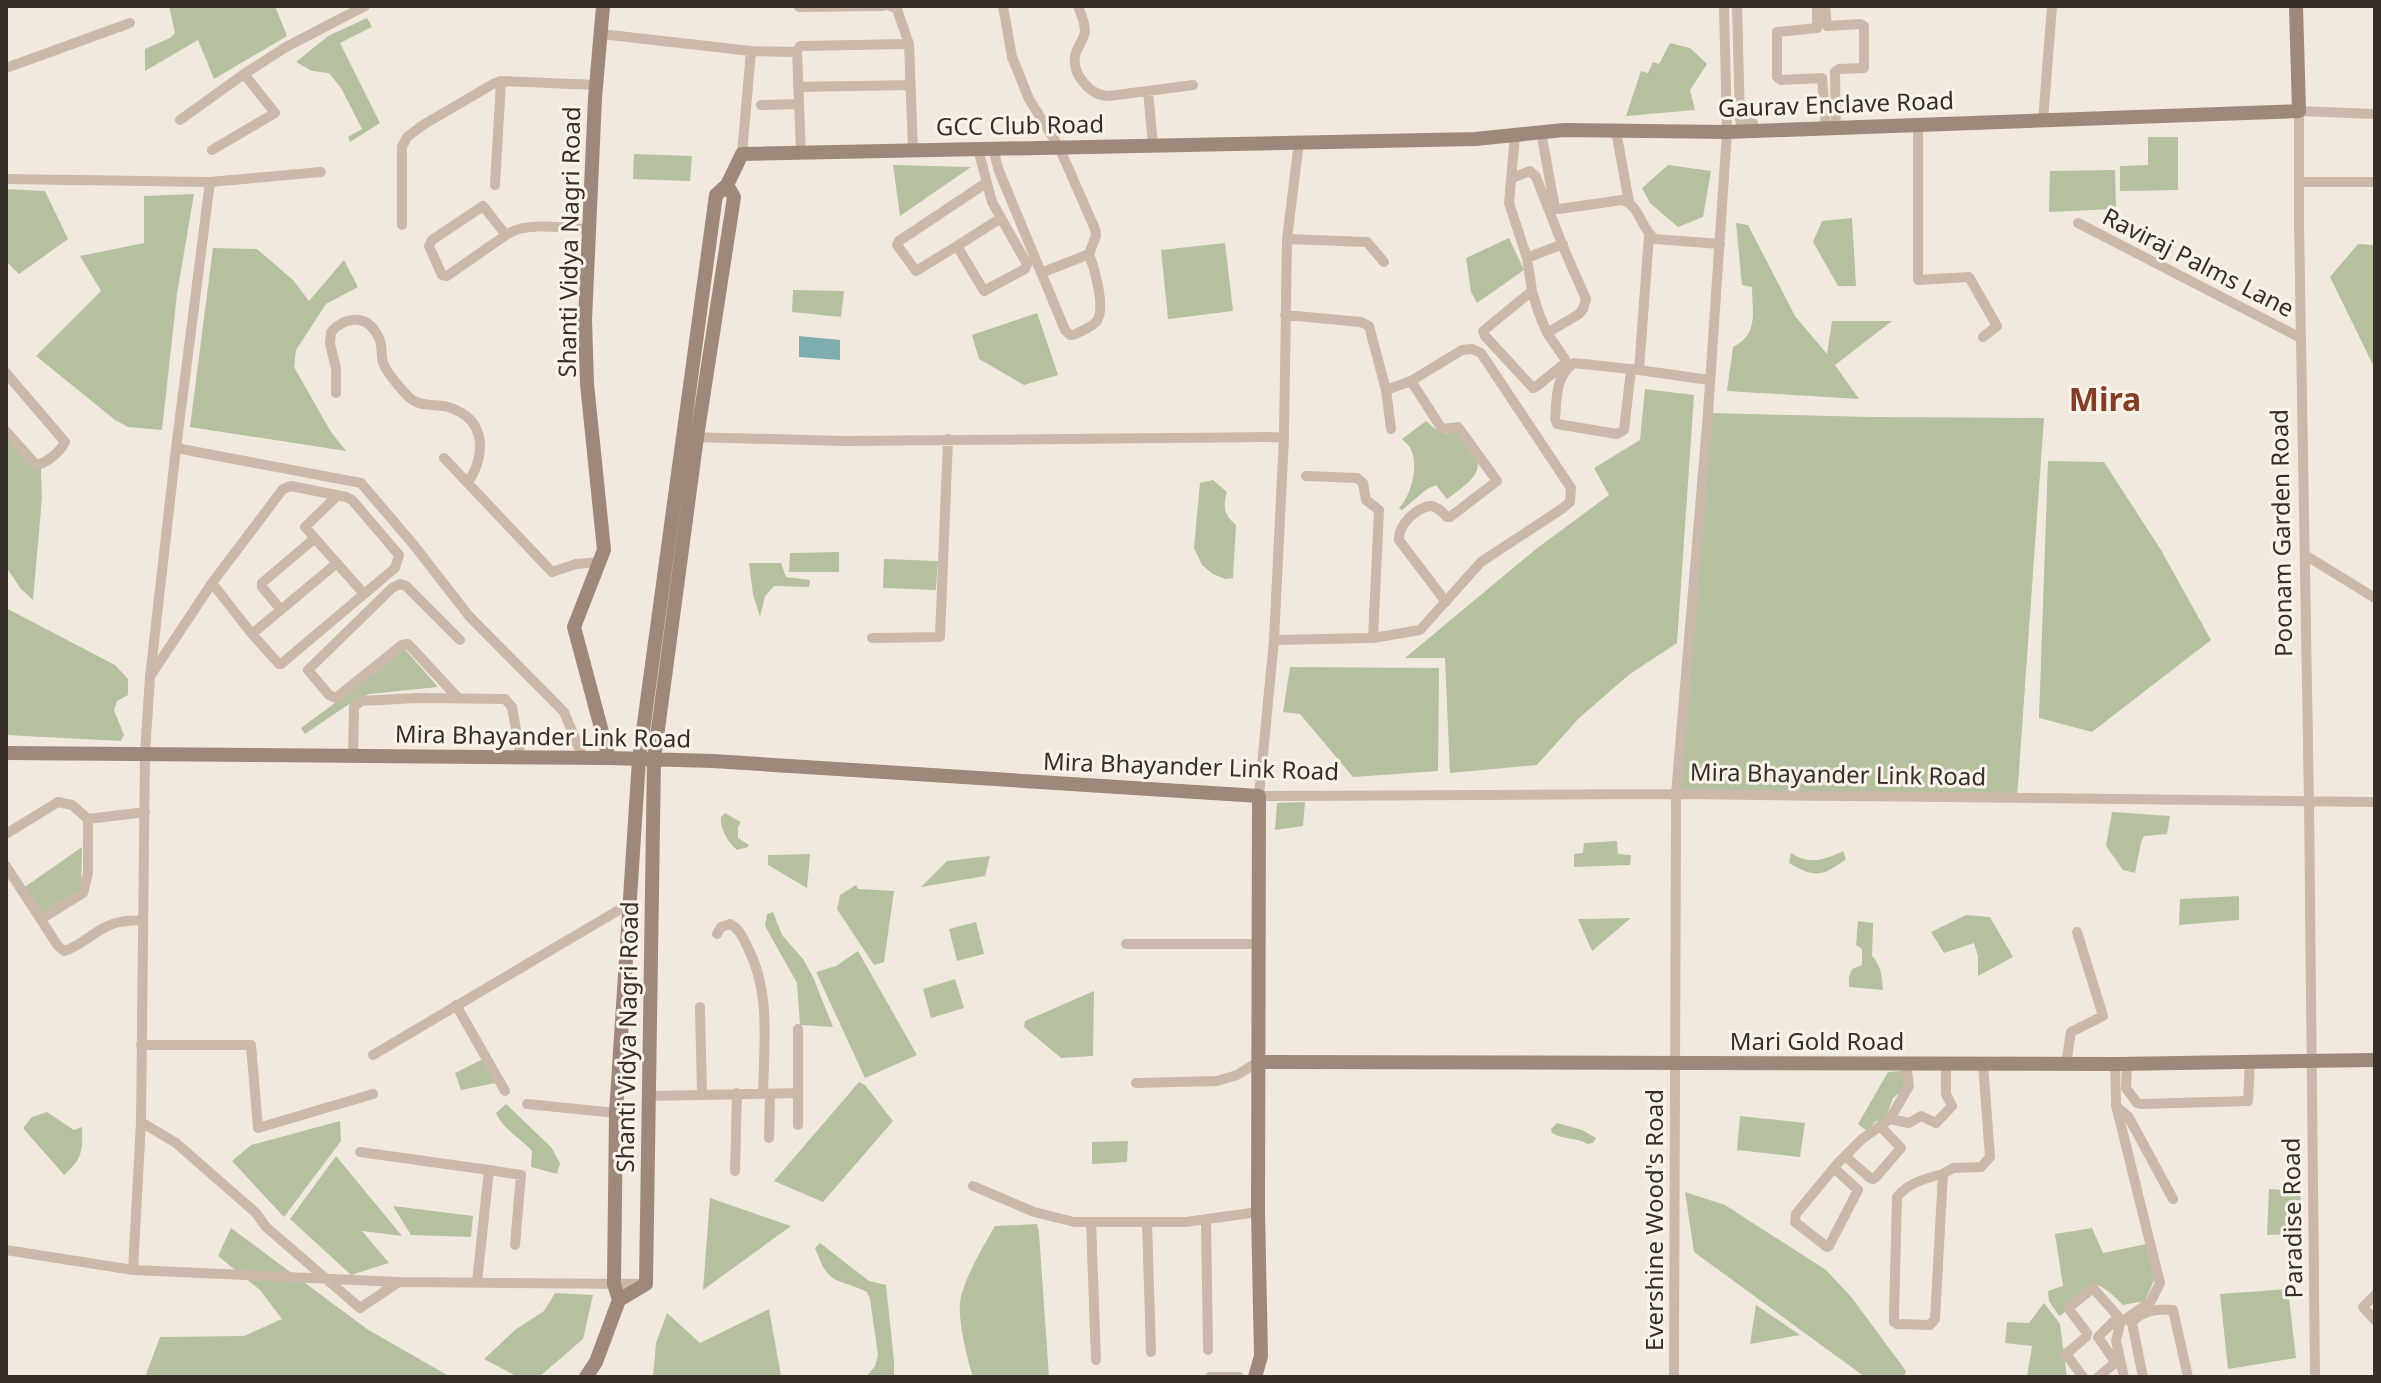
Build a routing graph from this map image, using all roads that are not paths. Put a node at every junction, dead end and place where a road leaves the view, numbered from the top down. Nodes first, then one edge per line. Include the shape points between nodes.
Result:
1 (365, 6) edge
2 (603, 6) edge
3 (883, 6) edge
4 (890, 6) edge
5 (1003, 6) edge
6 (1078, 6) edge
7 (1724, 6) edge
8 (1737, 6) edge
9 (1817, 6) edge
10 (1825, 6) edge
11 (2052, 6) edge
12 (2296, 6) edge
13 (799, 7) edge
14 (1737, 21) junction
15 (1724, 22) junction
16 (130, 23) dead end
17 (601, 34) junction
18 (909, 44) junction
19 (751, 51) junction
20 (797, 52) junction
21 (6, 68) edge
22 (244, 74) junction
23 (501, 81) junction
24 (596, 85) junction
25 (909, 85) junction
26 (1193, 85) dead end
27 (798, 87) junction
28 (1148, 91) junction
29 (799, 104) junction
30 (761, 105) dead end
31 (2299, 111) junction
32 (2375, 114) edge
33 (180, 120) dead end
34 (2043, 121) junction
35 (1918, 125) junction
36 (1831, 128) junction
37 (1616, 131) junction
38 (1754, 131) junction
39 (1541, 132) junction
40 (1727, 132) junction
41 (1515, 135) junction
42 (1299, 142) junction
43 (1153, 145) junction
44 (1059, 147) junction
45 (986, 149) junction
46 (212, 150) dead end
47 (913, 150) junction
48 (801, 153) junction
49 (742, 154) junction
50 (321, 172) dead end
51 (1512, 178) junction
52 (6, 179) edge
53 (210, 182) junction
54 (2299, 182) junction
55 (2375, 182) edge
56 (986, 183) junction
57 (495, 185) dead end
58 (1629, 202) junction
59 (1001, 218) junction
60 (2078, 223) dead end
61 (402, 225) dead end
62 (589, 229) junction
63 (506, 235) junction
64 (1649, 236) junction
65 (1287, 239) junction
66 (1563, 244) junction
67 (1720, 244) junction
68 (957, 246) junction
69 (1089, 254) junction
70 (1527, 258) junction
71 (1384, 262) dead end
72 (1041, 273) junction
73 (1532, 291) junction
74 (1285, 315) junction
75 (1547, 333) junction
76 (1983, 337) dead end
77 (2301, 338) junction
78 (1635, 370) junction
79 (6, 373) edge
80 (1709, 380) junction
81 (1411, 381) junction
82 (1386, 390) junction
83 (336, 393) dead end
84 (1391, 429) dead end
85 (6, 431) edge
86 (689, 436) junction
87 (1284, 437) junction
88 (948, 439) junction
89 (176, 448) junction
90 (444, 458) dead end
91 (1306, 476) dead end
92 (468, 483) junction
93 (338, 495) junction
94 (315, 538) junction
95 (2305, 555) junction
96 (599, 562) junction
97 (337, 563) junction
98 (212, 583) junction
99 (364, 594) junction
100 (2375, 598) edge
101 (1446, 602) junction
102 (281, 610) junction
103 (252, 634) junction
104 (872, 638) dead end
105 (1373, 638) junction
106 (460, 640) dead end
107 (1274, 640) junction
108 (150, 677) junction
109 (459, 699) junction
110 (6, 753) edge
111 (145, 753) junction
112 (353, 756) junction
113 (521, 758) junction
114 (583, 758) junction
115 (609, 758) junction
116 (646, 760) junction
117 (1676, 794) junction
118 (1259, 796) junction
119 (2309, 802) junction
120 (2375, 802) edge
121 (145, 812) junction
122 (88, 819) junction
123 (6, 834) edge
124 (6, 866) edge
125 (629, 904) junction
126 (41, 919) junction
127 (143, 920) junction
128 (2077, 932) dead end
129 (717, 934) dead end
130 (1126, 944) dead end
131 (1259, 944) junction
132 (456, 1005) junction
133 (700, 1007) dead end
134 (798, 1029) dead end
135 (141, 1045) junction
136 (373, 1055) dead end
137 (2312, 1059) junction
138 (2375, 1060) edge
139 (2250, 1061) junction
140 (1258, 1062) junction
141 (1675, 1063) junction
142 (1906, 1064) junction
143 (1946, 1064) junction
144 (1983, 1064) junction
145 (2066, 1064) junction
146 (2121, 1064) junction
147 (1136, 1083) dead end
148 (505, 1091) dead end
149 (737, 1093) junction
150 (798, 1093) junction
151 (373, 1094) dead end
152 (766, 1094) junction
153 (702, 1095) junction
154 (649, 1096) junction
155 (527, 1104) dead end
156 (2116, 1105) junction
157 (616, 1113) junction
158 (1890, 1119) junction
159 (141, 1122) junction
160 (798, 1125) dead end
161 (1880, 1126) junction
162 (769, 1138) dead end
163 (360, 1152) dead end
164 (1845, 1156) junction
165 (1834, 1168) junction
166 (489, 1170) junction
167 (735, 1171) dead end
168 (1943, 1174) junction
169 (973, 1186) dead end
170 (2173, 1199) dead end
171 (1258, 1212) junction
172 (1206, 1219) junction
173 (1091, 1222) junction
174 (1147, 1222) junction
175 (515, 1245) dead end
176 (6, 1250) edge
177 (133, 1270) junction
178 (327, 1279) junction
179 (399, 1282) junction
180 (477, 1282) junction
181 (614, 1284) junction
182 (646, 1284) junction
183 (2375, 1295) edge
184 (619, 1300) junction
185 (2120, 1319) junction
186 (2375, 1320) edge
187 (1208, 1350) dead end
188 (1151, 1352) dead end
189 (1096, 1360) dead end
190 (2117, 1367) edge
191 (586, 1377) edge
192 (1210, 1377) edge
193 (1239, 1377) edge
194 (1255, 1377) edge
195 (1674, 1377) edge
196 (2083, 1377) edge
197 (2098, 1377) edge
198 (2143, 1377) edge
199 (2188, 1377) edge
200 (2315, 1377) edge

1 - 22 street
2 - 17 street, Shanti Vidya Nagri Road
3 - 13 street
4 - 18 street via 897,9
5 - 44 street via 1012,57 1029,99
6 - 28 street via 1085,29 1075,61 1086,86 1101,96
7 - 15 street, Evershine Wood's Road
8 - 14 street
9 - 36 street via 1817,28 1777,32 1777,77 1822,78
10 - 36 street via 1827,26 1864,26 1864,68 1835,72
11 - 34 street
12 - 31 street, Poonam Garden Road
14 - 15 street
14 - 38 street via 1740,119 1753,123
15 - 40 street, Evershine Wood's Road
16 - 21 street
17 - 19 street
17 - 24 street, Shanti Vidya Nagri Road
18 - 20 street via 804,45
18 - 25 street
19 - 20 street
19 - 49 street
20 - 27 street
22 - 33 street
22 - 46 street via 275,113
23 - 24 street
23 - 57 street
23 - 61 street via 436,117 404,142
24 - 62 street, Shanti Vidya Nagri Road
25 - 27 street
25 - 47 street
26 - 28 street
27 - 29 street
28 - 43 street
29 - 30 street
29 - 48 street
31 - 32 street, Gaurav Enclave Road
31 - 34 street, Gaurav Enclave Road
31 - 54 street, Poonam Garden Road
34 - 35 street, Gaurav Enclave Road
35 - 36 street, Gaurav Enclave Road
35 - 76 street via 1918,280 1969,277 1997,326
36 - 38 street, Gaurav Enclave Road
37 - 39 street, Gaurav Enclave Road
37 - 40 street, Gaurav Enclave Road
37 - 58 street
38 - 40 street, Gaurav Enclave Road
39 - 41 street, Gaurav Enclave Road
39 - 58 street via 1555,208
40 - 67 street, Evershine Wood's Road
41 - 42 street, Gaurav Enclave Road
41 - 51 street
42 - 43 street, GCC Club Road
42 - 65 street
43 - 44 street, GCC Club Road
44 - 45 street, GCC Club Road
44 - 69 street via 1095,229
45 - 47 street, GCC Club Road
45 - 56 street
45 - 72 street
47 - 48 street, GCC Club Road
48 - 49 street, GCC Club Road
49 - 86 street via 726,192
50 - 53 street
51 - 66 street via 1533,172
51 - 70 street via 1509,203
52 - 53 street
53 - 89 street
54 - 55 street
54 - 77 street, Poonam Garden Road
56 - 59 street
56 - 68 street via 897,245 914,271
58 - 64 street
59 - 68 street
59 - 68 street via 1026,261 1025,269 984,291
60 - 77 street, Raviraj Palms Lane
62 - 63 street via 522,228
62 - 96 street, Shanti Vidya Nagri Road via 585,320 604,550
63 - 63 street via 444,277 429,246 483,206
64 - 67 street
64 - 78 street
65 - 71 street via 1367,242
65 - 74 street
66 - 70 street
66 - 75 street via 1585,304 1579,314
67 - 80 street, Evershine Wood's Road
69 - 72 street
69 - 72 street via 1097,275 1100,315 1073,335 1065,330
70 - 73 street
73 - 75 street
73 - 75 street via 1483,331 1533,388 1565,362
74 - 82 street via 1369,326
74 - 87 street
77 - 95 street, Poonam Garden Road
78 - 78 street via 1579,362 1569,366 1558,384 1557,424 1621,433
78 - 80 street
79 - 85 street via 65,442 36,465
80 - 117 street, Evershine Wood's Road
81 - 82 street
81 - 101 street via 1442,429 1458,427 1497,480 1450,517 1427,507 1400,527 1399,540
81 - 101 street via 1462,350 1481,353 1571,488 1570,502 1481,562
82 - 84 street
83 - 92 street via 331,332 346,320 363,321 380,341 384,368 412,400 449,408 474,426 481,453
86 - 88 street
86 - 116 street
87 - 88 street
87 - 107 street
88 - 104 street via 940,637
89 - 108 street
89 - 114 street via 361,483 469,616 564,712
90 - 92 street
91 - 105 street via 1357,478 1366,500 1379,510
92 - 96 street via 552,572
93 - 94 street via 305,527
93 - 98 street via 283,489
93 - 99 street via 352,500 399,555 395,568
94 - 97 street
94 - 102 street via 262,583
95 - 100 street
95 - 119 street, Poonam Garden Road
96 - 115 street, Shanti Vidya Nagri Road via 574,627
97 - 99 street
97 - 102 street
98 - 103 street
98 - 108 street
99 - 103 street via 280,664
101 - 105 street via 1420,630
102 - 103 street
105 - 107 street
106 - 109 street via 400,584 308,670 336,698 408,644
107 - 118 street
108 - 111 street
109 - 112 street via 358,702
109 - 113 street via 509,702
110 - 111 street, Mira Bhayander Link Road
111 - 112 street, Mira Bhayander Link Road
111 - 121 street
112 - 113 street, Mira Bhayander Link Road
113 - 114 street, Mira Bhayander Link Road
114 - 115 street, Mira Bhayander Link Road
115 - 116 street, Mira Bhayander Link Road
116 - 118 street, Mira Bhayander Link Road
116 - 125 street, Shanti Vidya Nagri Road
116 - 154 street, Shanti Vidya Nagri Road
117 - 118 street, Mira Bhayander Link Road
117 - 119 street, Mira Bhayander Link Road
117 - 141 street, Evershine Wood's Road
118 - 131 street
119 - 120 street, Mira Bhayander Link Road
119 - 137 street, Poonam Garden Road
121 - 122 street
121 - 127 street
122 - 123 street via 72,805 58,802
122 - 126 street via 83,893
124 - 126 street
125 - 132 street
125 - 157 street, Shanti Vidya Nagri Road
126 - 127 street via 64,951 107,926
127 - 135 street
128 - 145 street via 2103,1016 2071,1032
129 - 152 street via 730,924 738,928 755,962 763,994
130 - 131 street
131 - 140 street
132 - 136 street
132 - 148 street
133 - 153 street
134 - 150 street
135 - 151 street via 251,1045 258,1128
135 - 159 street
137 - 138 street, Mari Gold Road
137 - 139 street, Mari Gold Road
137 - 200 street, Paradise Road
139 - 146 street, Mari Gold Road
139 - 146 street via 2248,1101 2141,1104 2126,1088
140 - 141 street, Mari Gold Road
140 - 147 street via 1217,1081
140 - 171 street
141 - 142 street, Mari Gold Road
141 - 195 street, Evershine Wood's Road
142 - 143 street, Mari Gold Road
142 - 158 street via 1909,1086
143 - 144 street, Mari Gold Road
143 - 158 street via 1946,1094 1952,1106 1936,1123 1921,1116 1909,1123
144 - 145 street, Mari Gold Road
144 - 168 street via 1990,1157 1981,1167 1953,1168
145 - 146 street, Mari Gold Road
146 - 156 street
149 - 152 street
149 - 153 street
149 - 167 street
150 - 152 street
150 - 160 street
152 - 162 street
153 - 154 street
154 - 182 street, Shanti Vidya Nagri Road
155 - 157 street
156 - 170 street via 2128,1116
156 - 185 street via 2160,1283 2151,1301
157 - 181 street, Shanti Vidya Nagri Road
158 - 161 street
159 - 177 street
159 - 178 street via 176,1143
161 - 164 street
161 - 164 street via 1901,1148 1876,1177 1870,1178
163 - 166 street
164 - 165 street
165 - 165 street via 1858,1190 1827,1247 1795,1218
166 - 175 street via 521,1175
166 - 180 street
168 - 168 street via 1935,1319 1930,1325 1897,1324 1897,1197 1922,1179
169 - 173 street via 1034,1212
171 - 172 street
171 - 194 street via 1261,1356
172 - 174 street
172 - 187 street
173 - 174 street
173 - 189 street
174 - 188 street
176 - 177 street
177 - 178 street
178 - 179 street
178 - 179 street via 360,1308
179 - 180 street
180 - 181 street
181 - 182 street
181 - 184 street, Shanti Vidya Nagri Road
182 - 184 street
183 - 186 street via 2363,1307
184 - 191 street
185 - 190 street
185 - 190 street via 2098,1337
185 - 196 street via 2093,1288 2068,1308 2087,1333 2066,1354
190 - 197 street
192 - 193 street
198 - 199 street via 2132,1323 2143,1313 2164,1309 2173,1310

